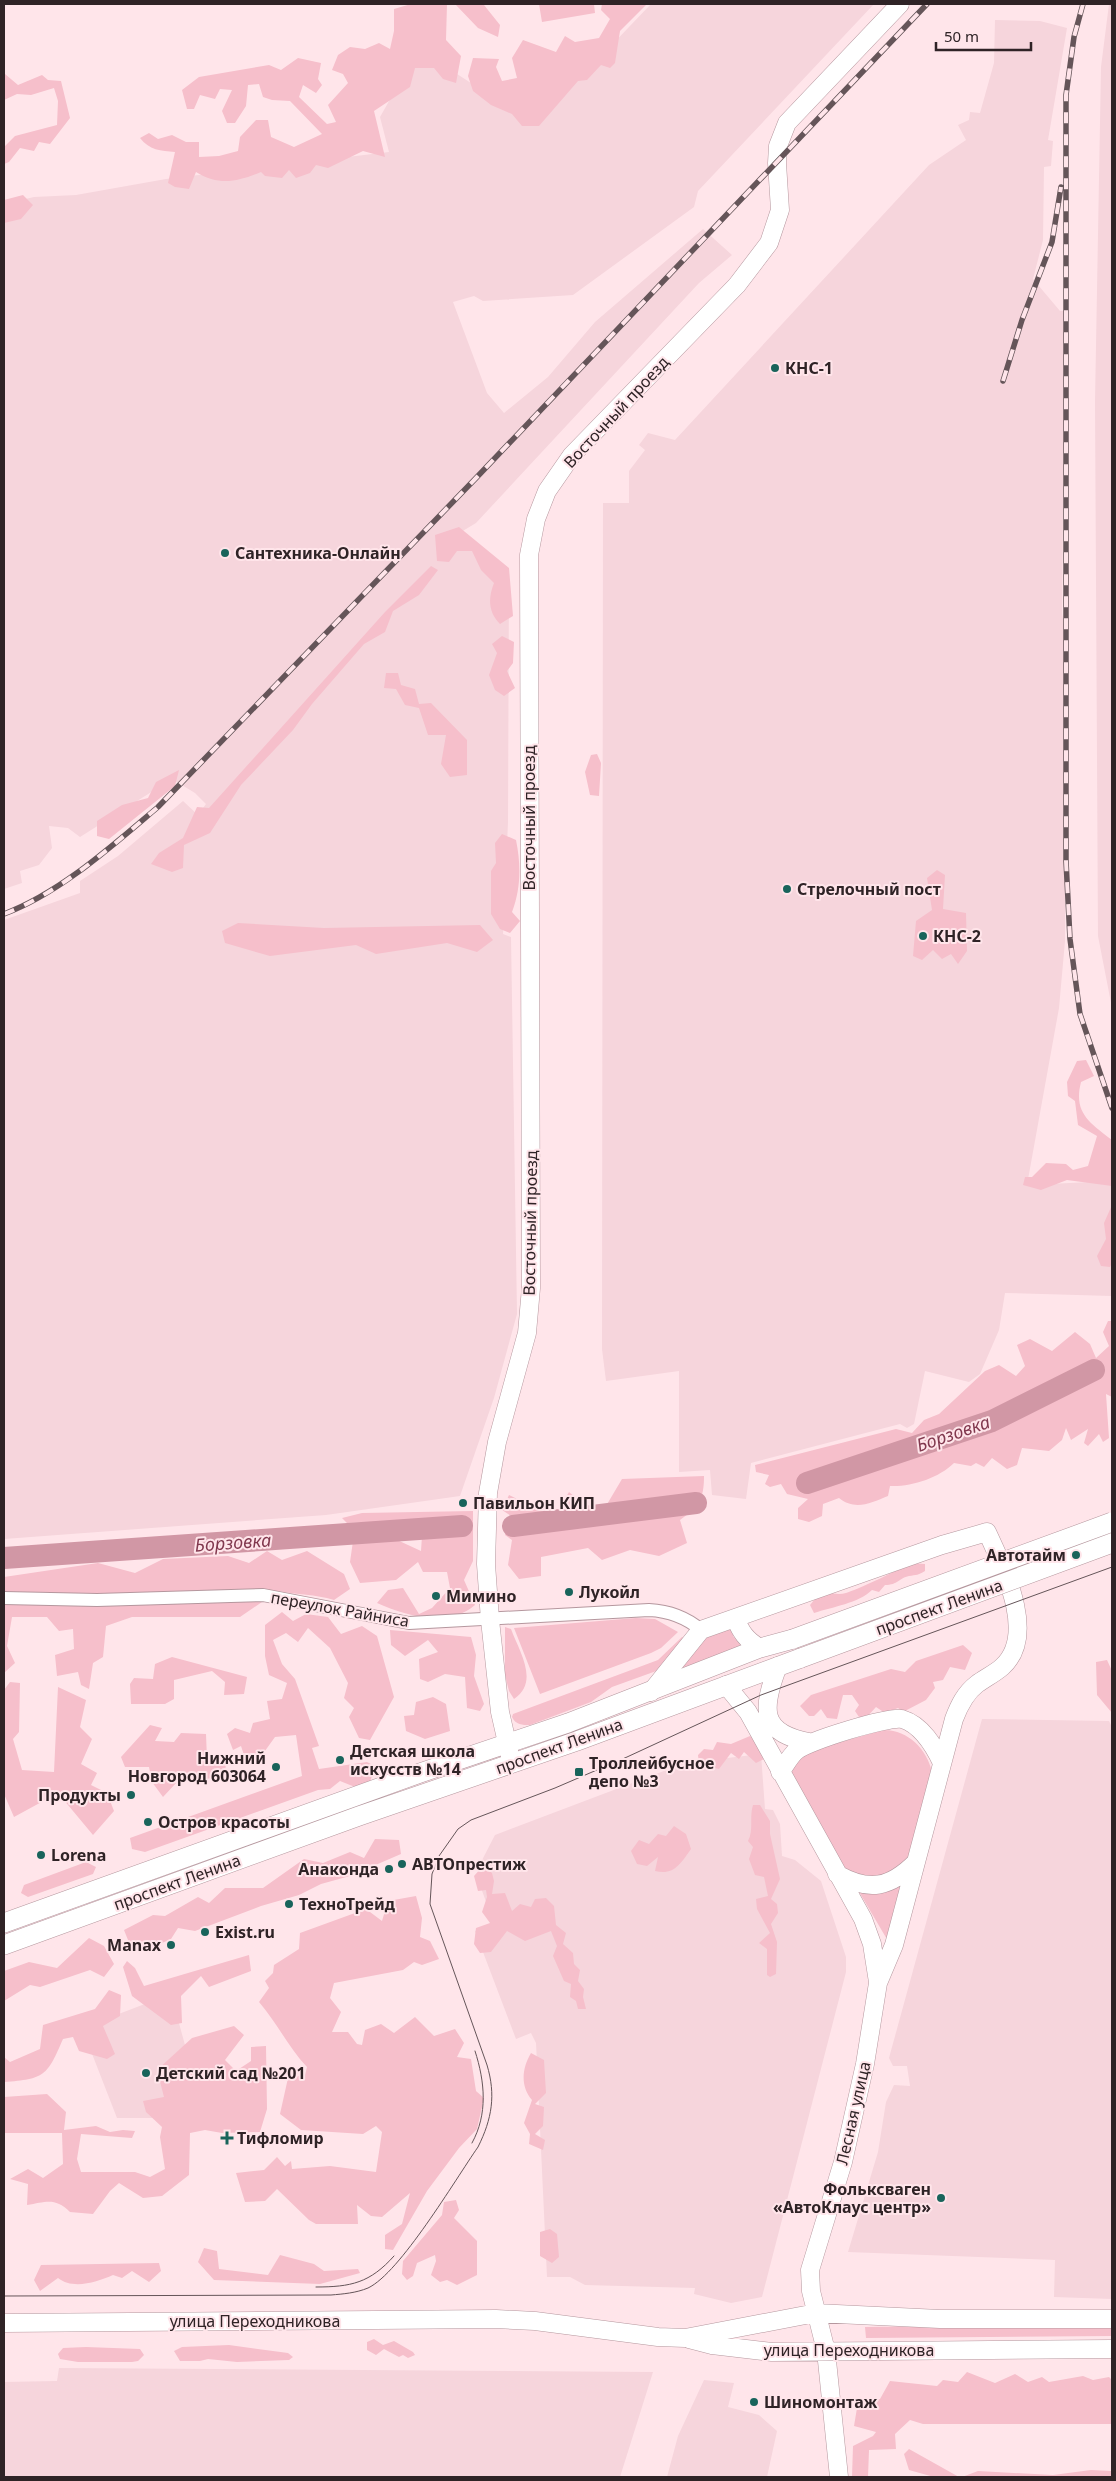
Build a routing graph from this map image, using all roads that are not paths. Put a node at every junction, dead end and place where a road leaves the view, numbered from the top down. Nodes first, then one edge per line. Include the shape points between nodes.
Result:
1 (900, 4) edge
2 (1112, 1522) edge
3 (1112, 1543) edge
4 (4, 1598) edge
5 (735, 1618) junction
6 (490, 1620) junction
7 (701, 1630) junction
8 (760, 1648) junction
9 (778, 1666) junction
10 (726, 1685) junction
11 (651, 1692) junction
12 (810, 1742) junction
13 (507, 1744) junction
14 (512, 1763) junction
15 (942, 1763) junction
16 (780, 1772) junction
17 (916, 1862) junction
18 (837, 1874) junction
19 (4, 1923) edge
20 (4, 1945) edge
21 (878, 1983) junction
22 (816, 2313) junction
23 (1112, 2319) edge
24 (9, 2323) edge
25 (685, 2338) junction
26 (1112, 2348) edge
27 (826, 2351) junction
28 (839, 2477) edge

1 - 6 main road, Восточный проезд via 787,123 778,146 776,163 780,210 769,243 738,285 572,455 548,491 536,519 529,555 531,1288 527,1333 497,1442 488,1493 486,1564
2 - 8 main road, проспект Ленина, bridge via 793,1639
3 - 9 main road, проспект Ленина, bridge
4 - 6 street, переулок Райниса via 97,1600 263,1595 409,1622
5 - 7 main road
5 - 8 main road via 742,1634
5 - 15 main road via 986,1532 1018,1613 1017,1639 1002,1667 974,1685 962,1700
6 - 7 street, переулок Райниса via 655,1610 688,1620
6 - 13 main road, Восточный проезд via 500,1712
7 - 11 main road
8 - 11 main road, проспект Ленина
9 - 10 main road, проспект Ленина
9 - 12 main road via 767,1712 779,1732 791,1739
10 - 14 main road, проспект Ленина
10 - 16 main road via 748,1712
11 - 13 main road, проспект Ленина
12 - 15 main road via 888,1719 902,1719 933,1744
12 - 16 main road via 796,1751
13 - 14 main road, Восточный проезд
13 - 19 main road, проспект Ленина via 420,1772
14 - 20 main road, проспект Ленина
15 - 17 main road
16 - 18 main road
17 - 18 main road via 899,1877 876,1886 862,1886
17 - 21 main road via 894,1945
18 - 21 main road via 863,1919 872,1944
21 - 22 main road, Лесная улица via 865,2064 843,2162 810,2270
22 - 23 main road, улица Переходникова via 940,2319
22 - 25 main road, улица Переходникова
22 - 27 main road, Лесная улица
24 - 25 main road, улица Переходникова via 496,2319
25 - 27 main road, улица Переходникова via 712,2345 772,2352
26 - 27 main road, улица Переходникова
27 - 28 main road, Лесная улица

